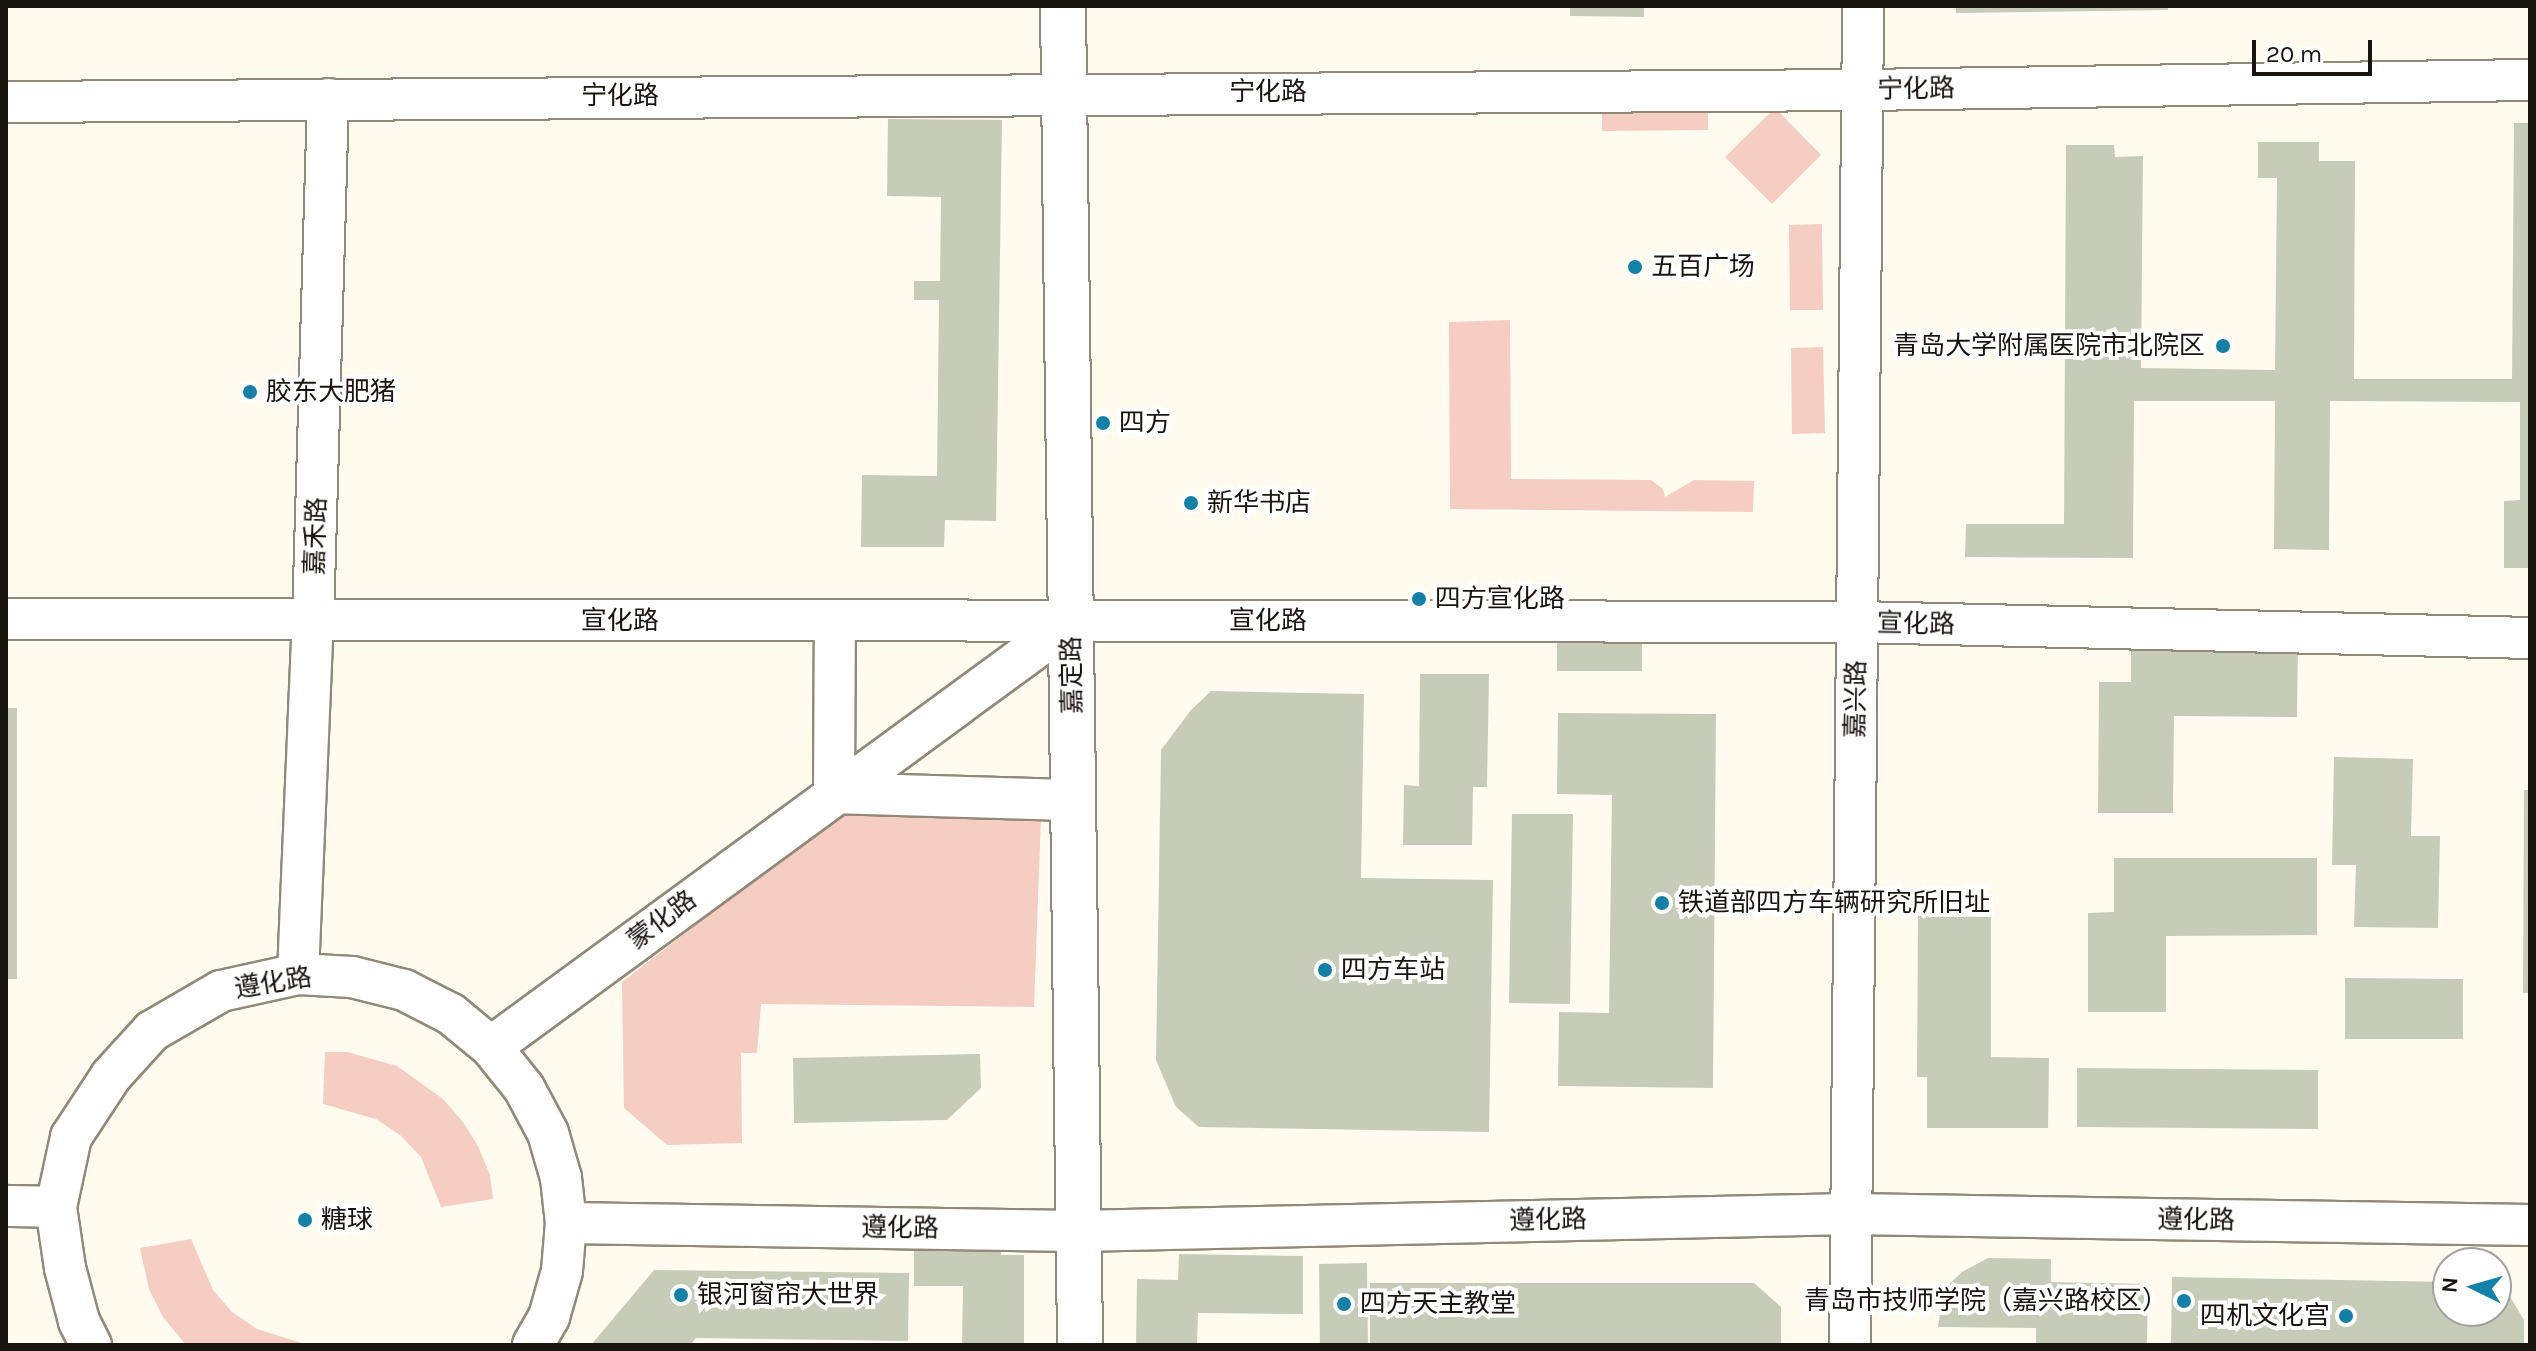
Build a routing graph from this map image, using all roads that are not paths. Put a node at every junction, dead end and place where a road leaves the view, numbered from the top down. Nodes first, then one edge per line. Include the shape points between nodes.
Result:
1 (1063, 6) edge
2 (1863, 6) edge
3 (2530, 80) edge
4 (1863, 90) junction
5 (1062, 93) junction
6 (328, 99) junction
7 (6, 102) edge
8 (6, 619) edge
9 (313, 620) junction
10 (835, 621) junction
11 (1071, 622) junction
12 (1857, 622) junction
13 (2530, 638) edge
14 (834, 793) junction
15 (1073, 800) junction
16 (298, 974) junction
17 (491, 1047) junction
18 (6, 1206) edge
19 (56, 1207) junction
20 (1851, 1214) junction
21 (566, 1223) junction
22 (2530, 1225) edge
23 (1078, 1231) junction
24 (91, 1345) edge
25 (533, 1345) edge
26 (1080, 1345) edge
27 (1850, 1345) edge

1 - 5 main road, 嘉定路
2 - 4 street, 嘉兴路
3 - 4 street, 宁化路
4 - 5 street, 宁化路
4 - 12 street, 嘉兴路
5 - 6 street, 宁化路
5 - 11 main road, 嘉定路
6 - 7 street, 宁化路
6 - 9 street, 嘉禾路
8 - 9 street, 宣化路
9 - 10 street, 宣化路
9 - 16 street, 嘉禾路
10 - 11 street, 宣化路
10 - 14 street
11 - 12 street, 宣化路
11 - 14 street, 蒙化路
11 - 15 main road, 嘉定路
12 - 13 street, 宣化路
12 - 20 street, 嘉兴路
14 - 15 street
14 - 17 street, 蒙化路
15 - 23 main road, 嘉定路
16 - 17 street, 遵化路 via 352,977 404,990 451,1014
16 - 19 street, 遵化路 via 221,991 152,1031 111,1076 71,1137
17 - 21 street, 遵化路 via 524,1088 548,1133
18 - 19 street
19 - 24 street, 遵化路 via 65,1268
20 - 22 street, 遵化路
20 - 23 street, 遵化路
20 - 27 street, 嘉兴路
21 - 23 street, 遵化路
21 - 25 street, 遵化路 via 558,1287
23 - 26 main road, 嘉定路

